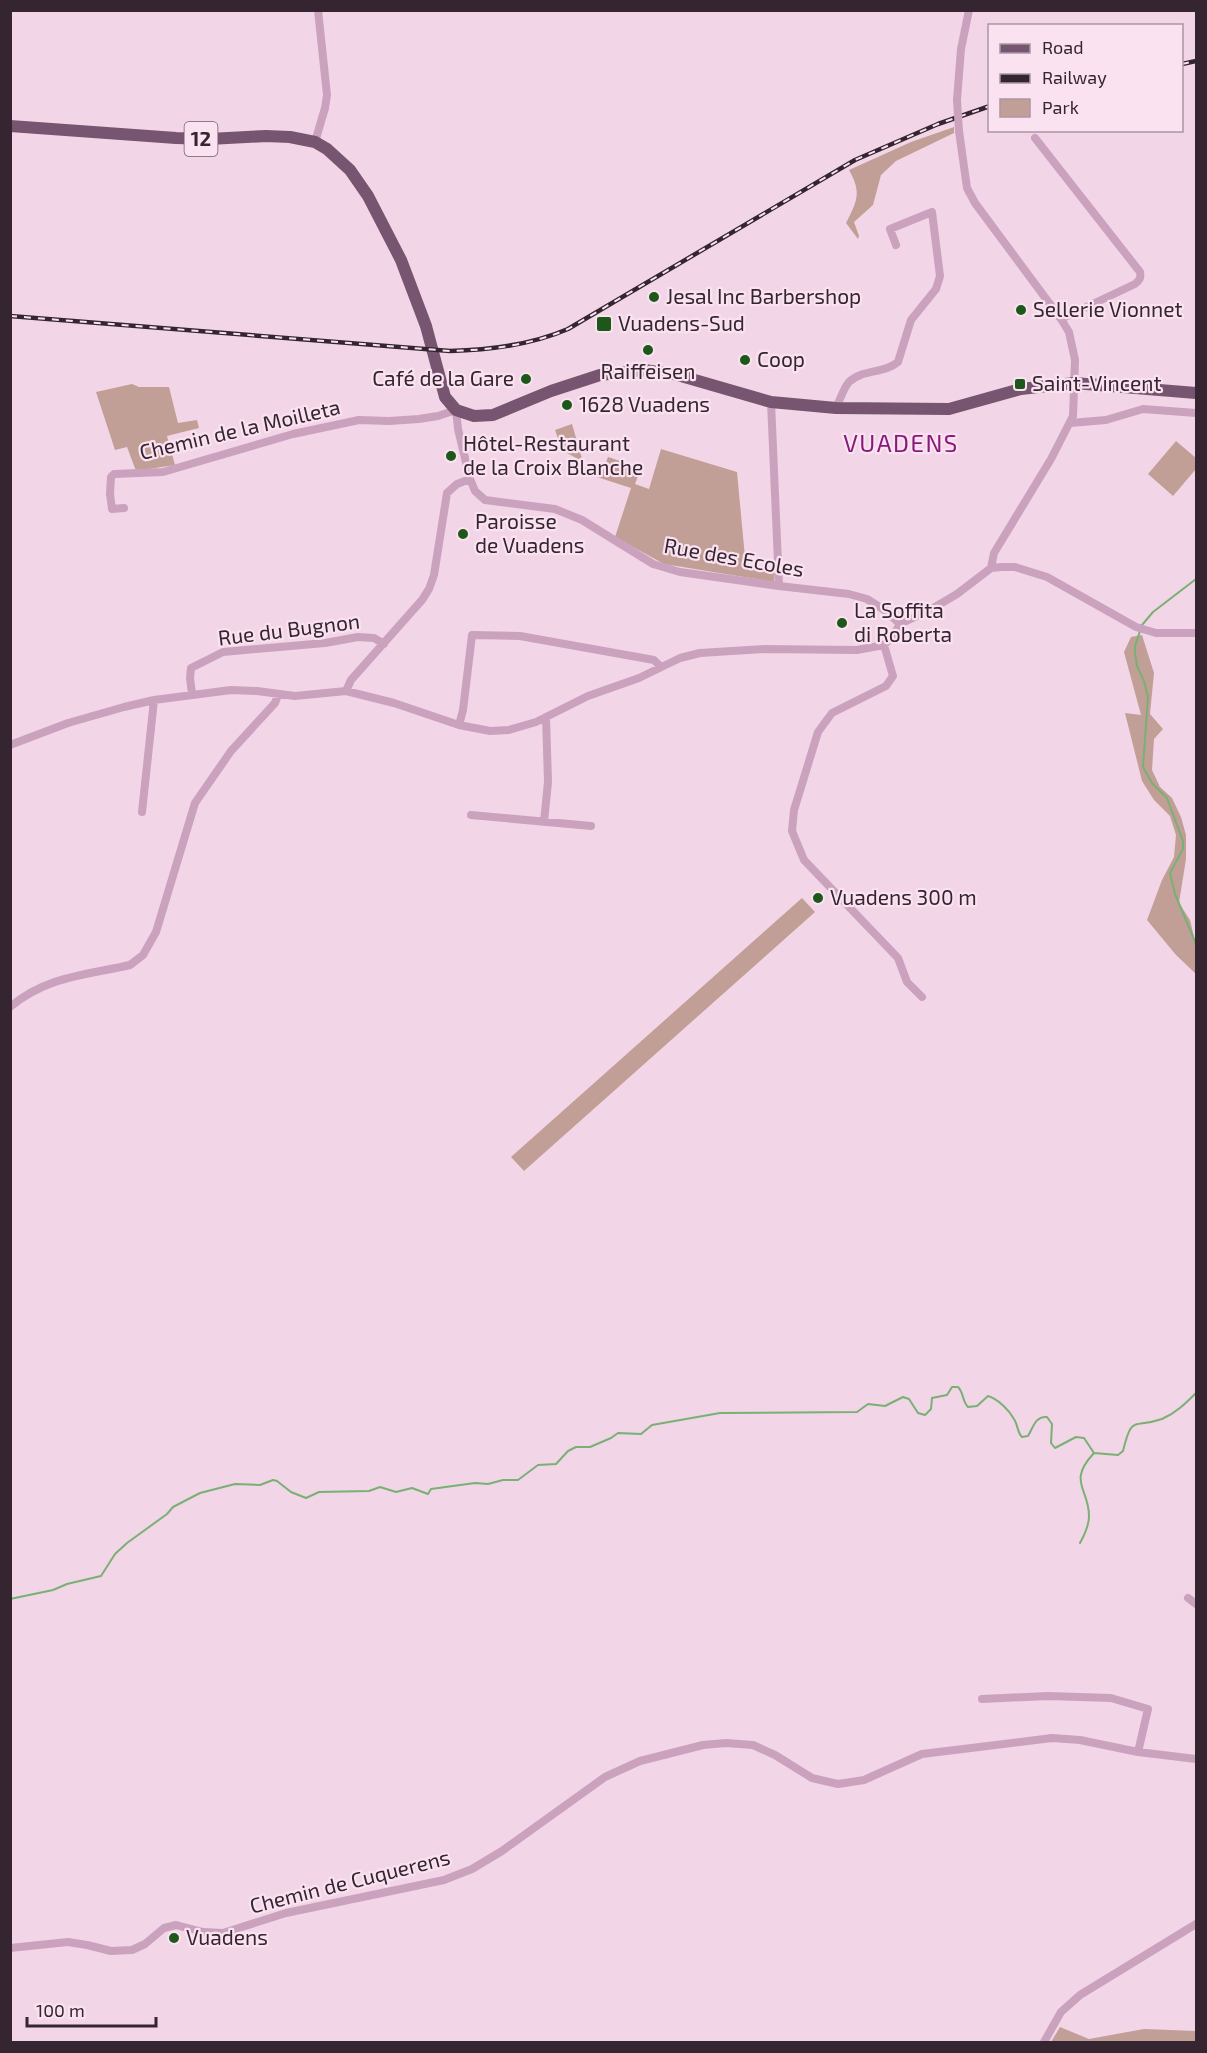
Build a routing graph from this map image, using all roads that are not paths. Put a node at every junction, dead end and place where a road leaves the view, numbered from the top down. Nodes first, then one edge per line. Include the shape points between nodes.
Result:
1 (318, 10) edge
2 (969, 10) edge
3 (10, 126) edge
4 (1035, 138) dead end
5 (315, 142) junction
6 (896, 245) dead end
7 (1061, 319) junction
8 (1074, 383) junction
9 (1197, 393) edge
10 (771, 402) junction
11 (836, 408) junction
12 (456, 410) junction
13 (1197, 413) edge
14 (1070, 423) junction
15 (470, 479) junction
16 (124, 508) dead end
17 (991, 568) junction
18 (779, 586) junction
19 (900, 624) junction
20 (1197, 633) edge
21 (384, 644) junction
22 (884, 645) junction
23 (661, 667) junction
24 (346, 691) junction
25 (192, 694) junction
26 (278, 694) junction
27 (154, 700) junction
28 (546, 717) junction
29 (459, 724) junction
30 (10, 745) edge
31 (142, 812) dead end
32 (471, 815) dead end
33 (544, 822) junction
34 (591, 826) dead end
35 (922, 997) dead end
36 (10, 1007) edge
37 (1188, 1598) dead end
38 (1197, 1604) edge
39 (982, 1699) dead end
40 (1138, 1752) junction
41 (1197, 1759) edge
42 (1197, 1924) edge
43 (10, 1948) edge
44 (1044, 2043) edge

1 - 5 street via 327,95
2 - 7 street, bridge via 957,100 967,188
3 - 5 main road, 12 via 176,138 290,137
4 - 7 street via 1141,276 1135,284
5 - 12 main road, 12 via 350,170 381,219 416,298 445,397
6 - 11 street via 890,229 932,212 938,285 911,320 898,362 852,380
7 - 8 street via 1073,347
8 - 9 main road
8 - 11 main road via 1021,389 949,409
8 - 14 street
10 - 11 main road
10 - 12 main road via 674,374 644,370 584,380 493,415 474,416
10 - 18 street
12 - 15 street
12 - 16 street, Chemin de la Moilleta via 419,419 359,420 293,434 162,472 114,474 112,509
13 - 14 street via 1143,409 1106,420
14 - 17 street via 994,553
15 - 18 street, Rue des Ecoles via 485,500 555,509 582,520 653,564 680,572
15 - 21 street via 447,494 429,589
17 - 19 street via 957,594
17 - 20 street via 1015,567 1047,577 1136,627 1171,634
18 - 19 street, Rue des Ecoles via 867,599
19 - 22 street
21 - 24 street via 351,680
21 - 25 street, Rue du Bugnon via 358,638 223,652 191,668
22 - 23 street via 857,650 700,652
22 - 35 street via 893,676 886,686 831,713 818,732 794,810 792,831 804,860 898,958 908,982
23 - 28 street
23 - 29 street via 654,660 520,636 472,635
24 - 26 street
24 - 29 street
25 - 26 street via 231,690
25 - 27 street
26 - 36 street via 275,703 231,751 195,803 156,932 141,958 130,965 50,982
27 - 30 street via 68,723
27 - 31 street
28 - 29 street via 497,731
28 - 33 street via 548,782
32 - 33 street
33 - 34 street
37 - 38 street
39 - 40 street via 1111,1698 1148,1709
40 - 41 street, Chemin de Cuquerens
40 - 43 street, Chemin de Cuquerens via 1052,1738 931,1752 864,1780 838,1784 812,1778 753,1745 703,1745 640,1761 605,1777 502,1851 444,1880 286,1913 223,1933 176,1925 164,1928 132,1950 111,1952 75,1942
42 - 44 street via 1080,1995 1060,2012

